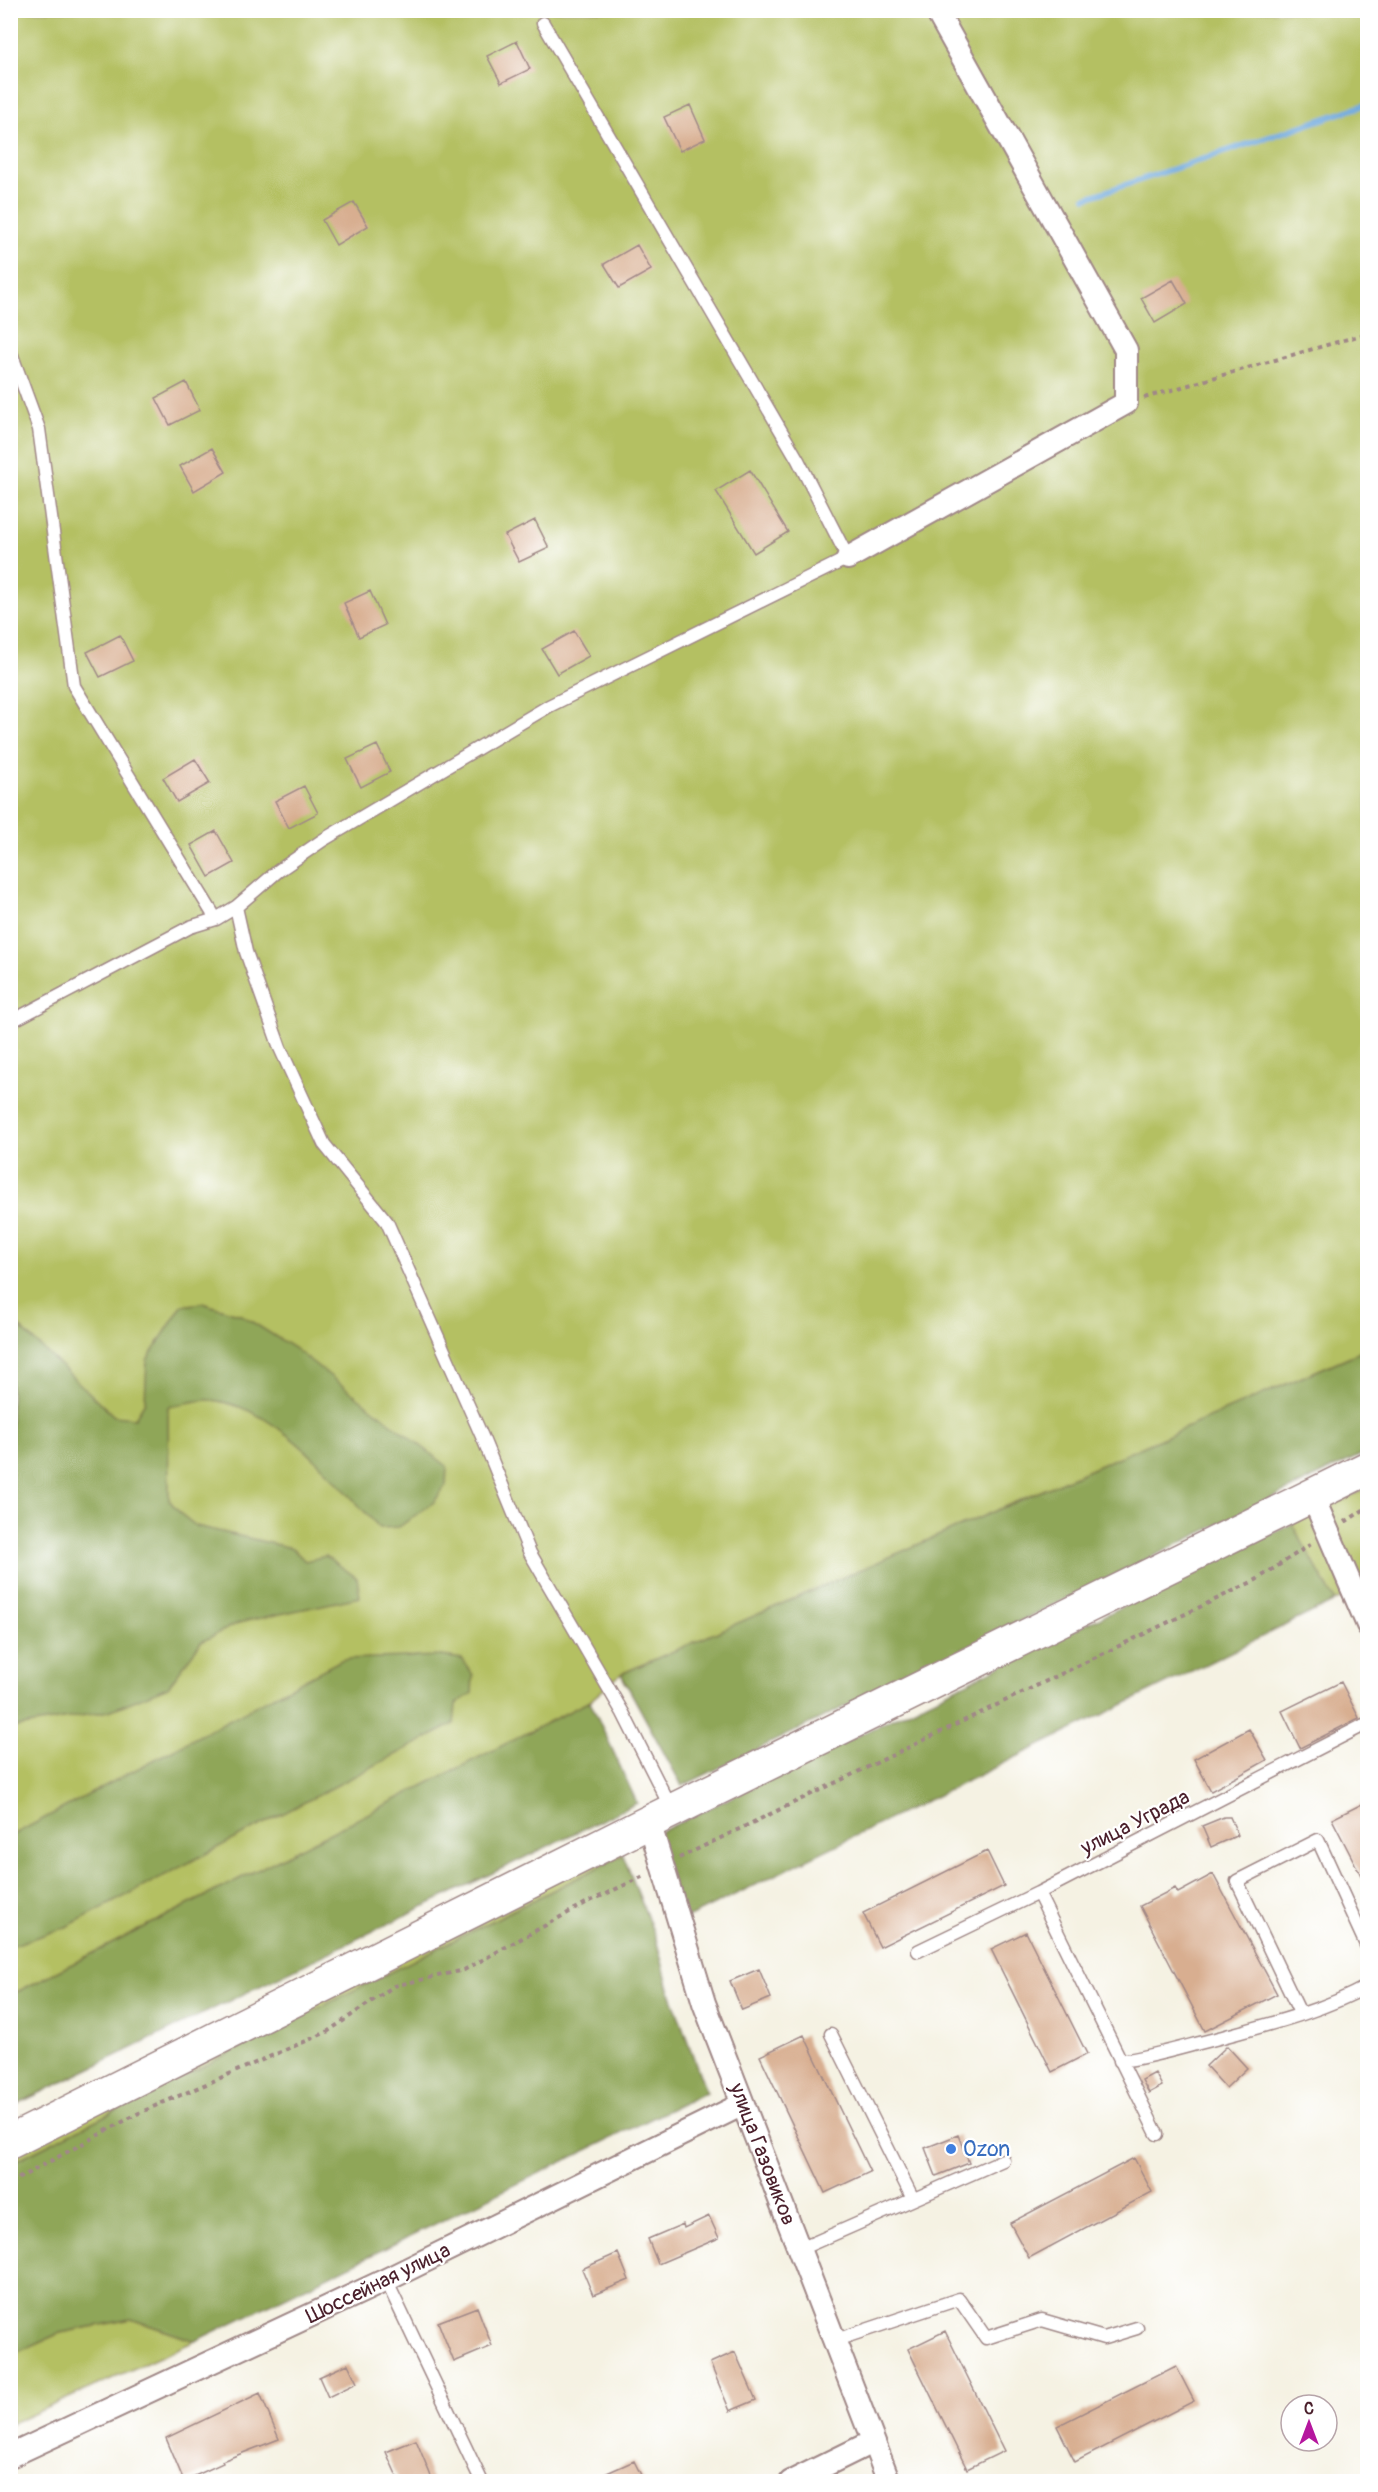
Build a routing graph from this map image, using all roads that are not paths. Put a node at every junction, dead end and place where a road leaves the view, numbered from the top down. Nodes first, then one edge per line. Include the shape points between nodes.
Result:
1 (936, 10) edge
2 (543, 22) dead end
3 (10, 350) edge
4 (848, 558) junction
5 (236, 907) junction
6 (216, 919) junction
7 (10, 1022) edge
8 (1368, 1468) edge
9 (1312, 1495) junction
10 (1368, 1625) edge
11 (1368, 1723) edge
12 (661, 1817) junction
13 (1038, 1893) junction
14 (1368, 1949) edge
15 (918, 1951) dead end
16 (1368, 1986) edge
17 (1300, 2013) junction
18 (831, 2034) dead end
19 (1120, 2061) junction
20 (743, 2104) junction
21 (1156, 2134) dead end
22 (10, 2142) edge
23 (1004, 2160) dead end
24 (913, 2199) junction
25 (800, 2249) junction
26 (386, 2280) junction
27 (1137, 2328) dead end
28 (833, 2341) junction
29 (872, 2442) junction
30 (10, 2456) edge
31 (482, 2481) edge
32 (791, 2481) edge
33 (889, 2481) edge

1 - 4 street via 1126,350 1126,404
2 - 4 lane via 798,460
3 - 6 lane via 39,429 74,686
4 - 5 lane via 549,706 323,840
5 - 6 lane
5 - 12 lane via 246,952 280,1048 324,1144 387,1222 530,1553 623,1713
6 - 7 lane via 190,927
8 - 9 highway
9 - 10 street
9 - 12 highway
11 - 13 lane, улица Уграда
12 - 20 street, улица Газовиков via 663,1866 704,2003
12 - 22 highway
13 - 15 lane, улица Уграда
13 - 19 lane
14 - 17 lane via 1318,1840 1238,1881
16 - 17 lane via 1346,1998
17 - 19 lane
18 - 24 lane
19 - 21 lane
20 - 25 street, улица Газовиков
20 - 26 street, Шоссейная улица
23 - 24 lane
24 - 25 lane
25 - 28 street, улица Газовиков
26 - 30 street, Шоссейная улица
26 - 31 lane
27 - 28 lane via 1104,2338 1041,2320 986,2338 959,2299
28 - 29 street, улица Газовиков
29 - 32 street
29 - 33 street, улица Газовиков

